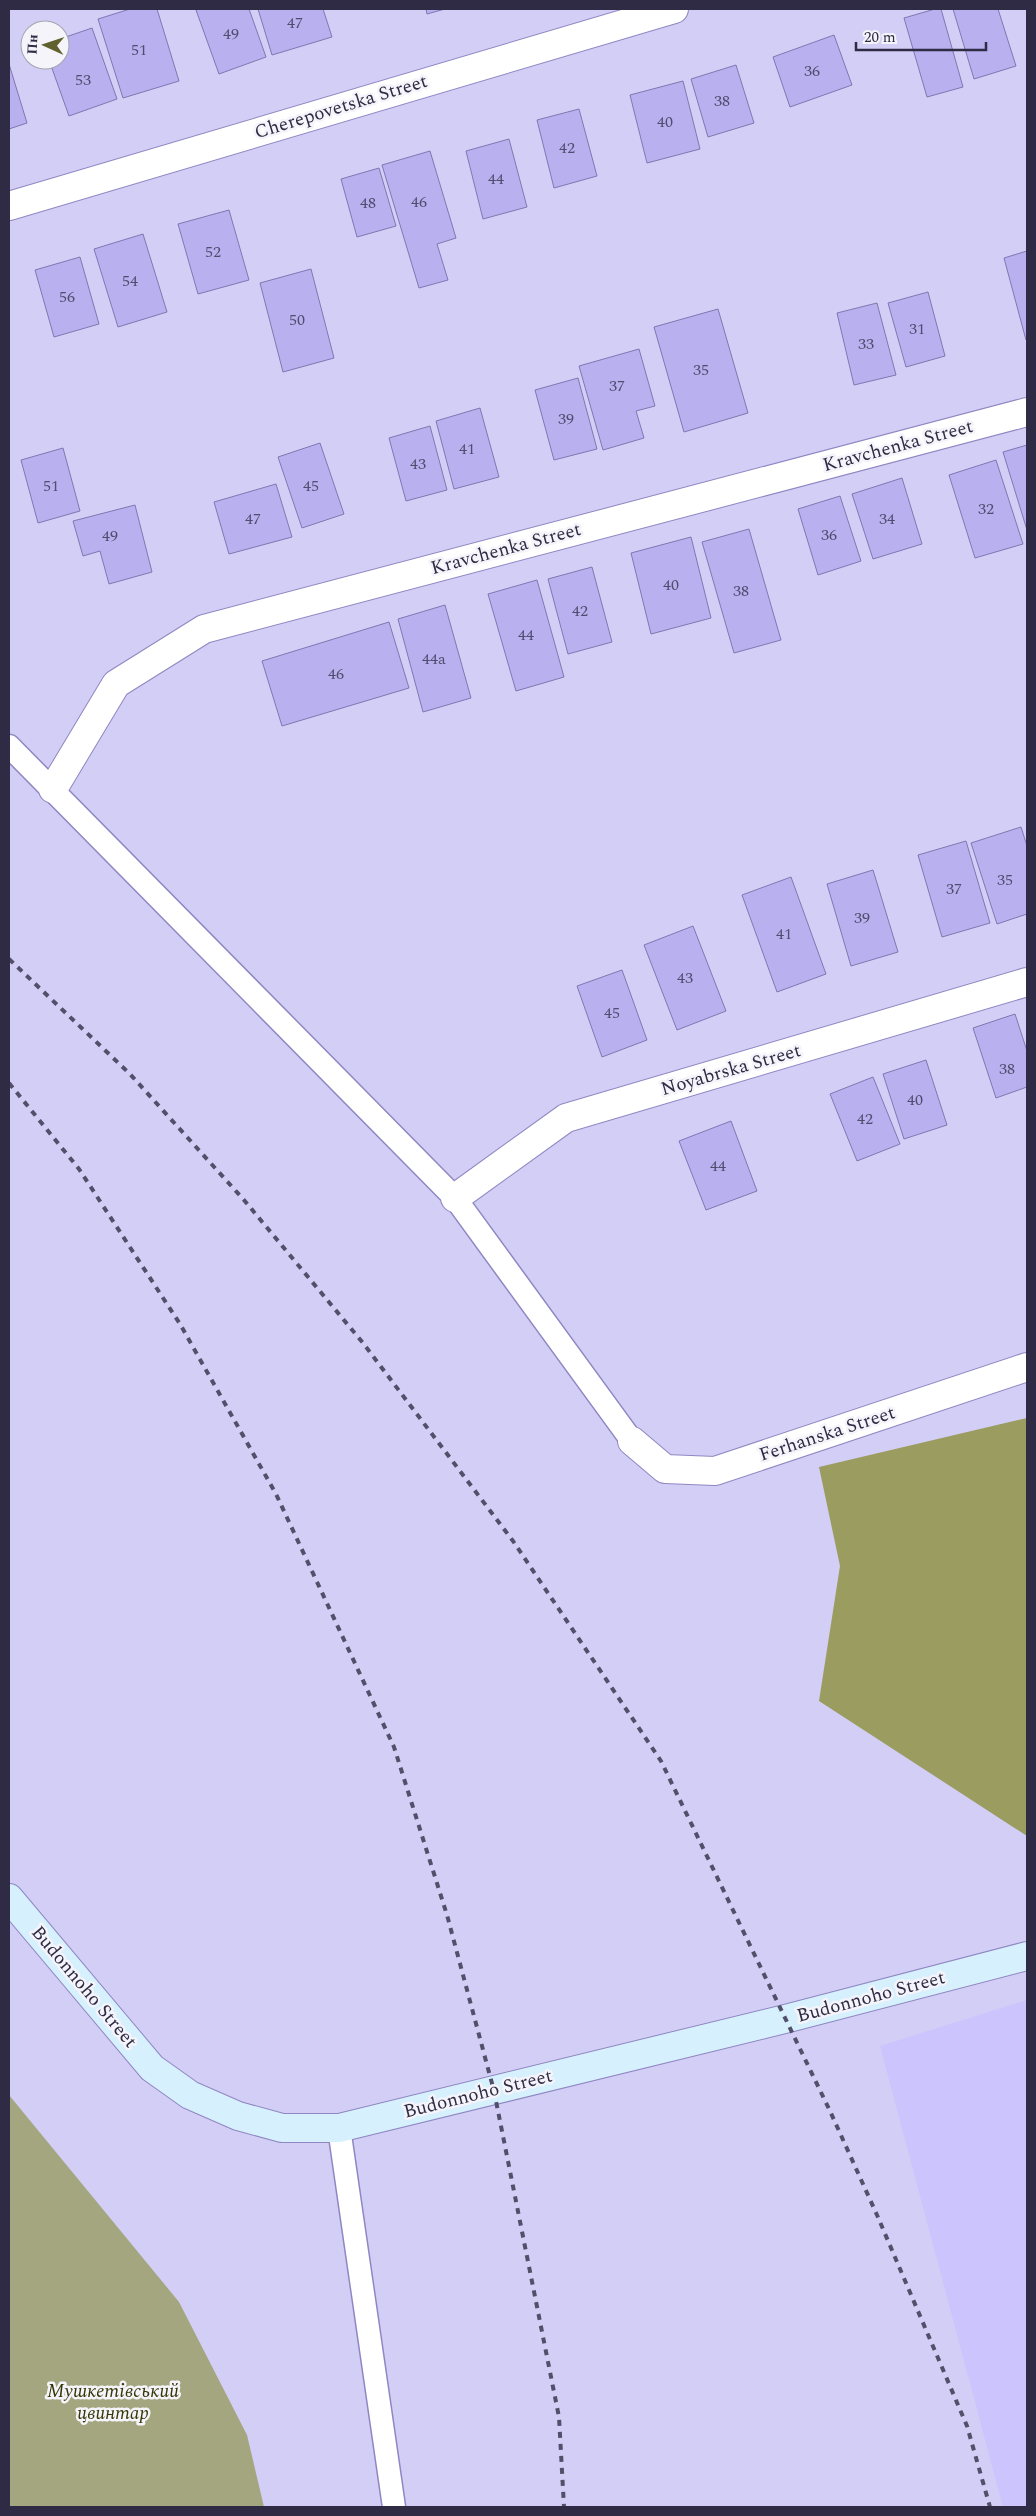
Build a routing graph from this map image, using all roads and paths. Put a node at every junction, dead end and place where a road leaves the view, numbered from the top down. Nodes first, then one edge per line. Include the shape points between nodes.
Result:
1 (674, 9) edge
2 (9, 206) edge
3 (1027, 412) edge
4 (9, 746) edge
5 (53, 789) junction
6 (1027, 982) edge
7 (455, 1198) junction
8 (1027, 1368) edge
9 (632, 1441) joint
10 (9, 1898) edge
11 (1027, 1956) edge
12 (339, 2128) junction
13 (394, 2507) edge

1 - 2 street, Cherepovetska Street
3 - 5 street, Kravchenka Street via 204,629 116,684
4 - 5 lane
5 - 7 lane
6 - 7 street, Noyabrska Street via 566,1118
7 - 9 lane
8 - 9 street, Ferhanska Street via 715,1471 665,1470
10 - 12 main road, Budonnoho Street via 152,2068 190,2095 238,2116 282,2128
11 - 12 main road, Budonnoho Street
12 - 13 lane

